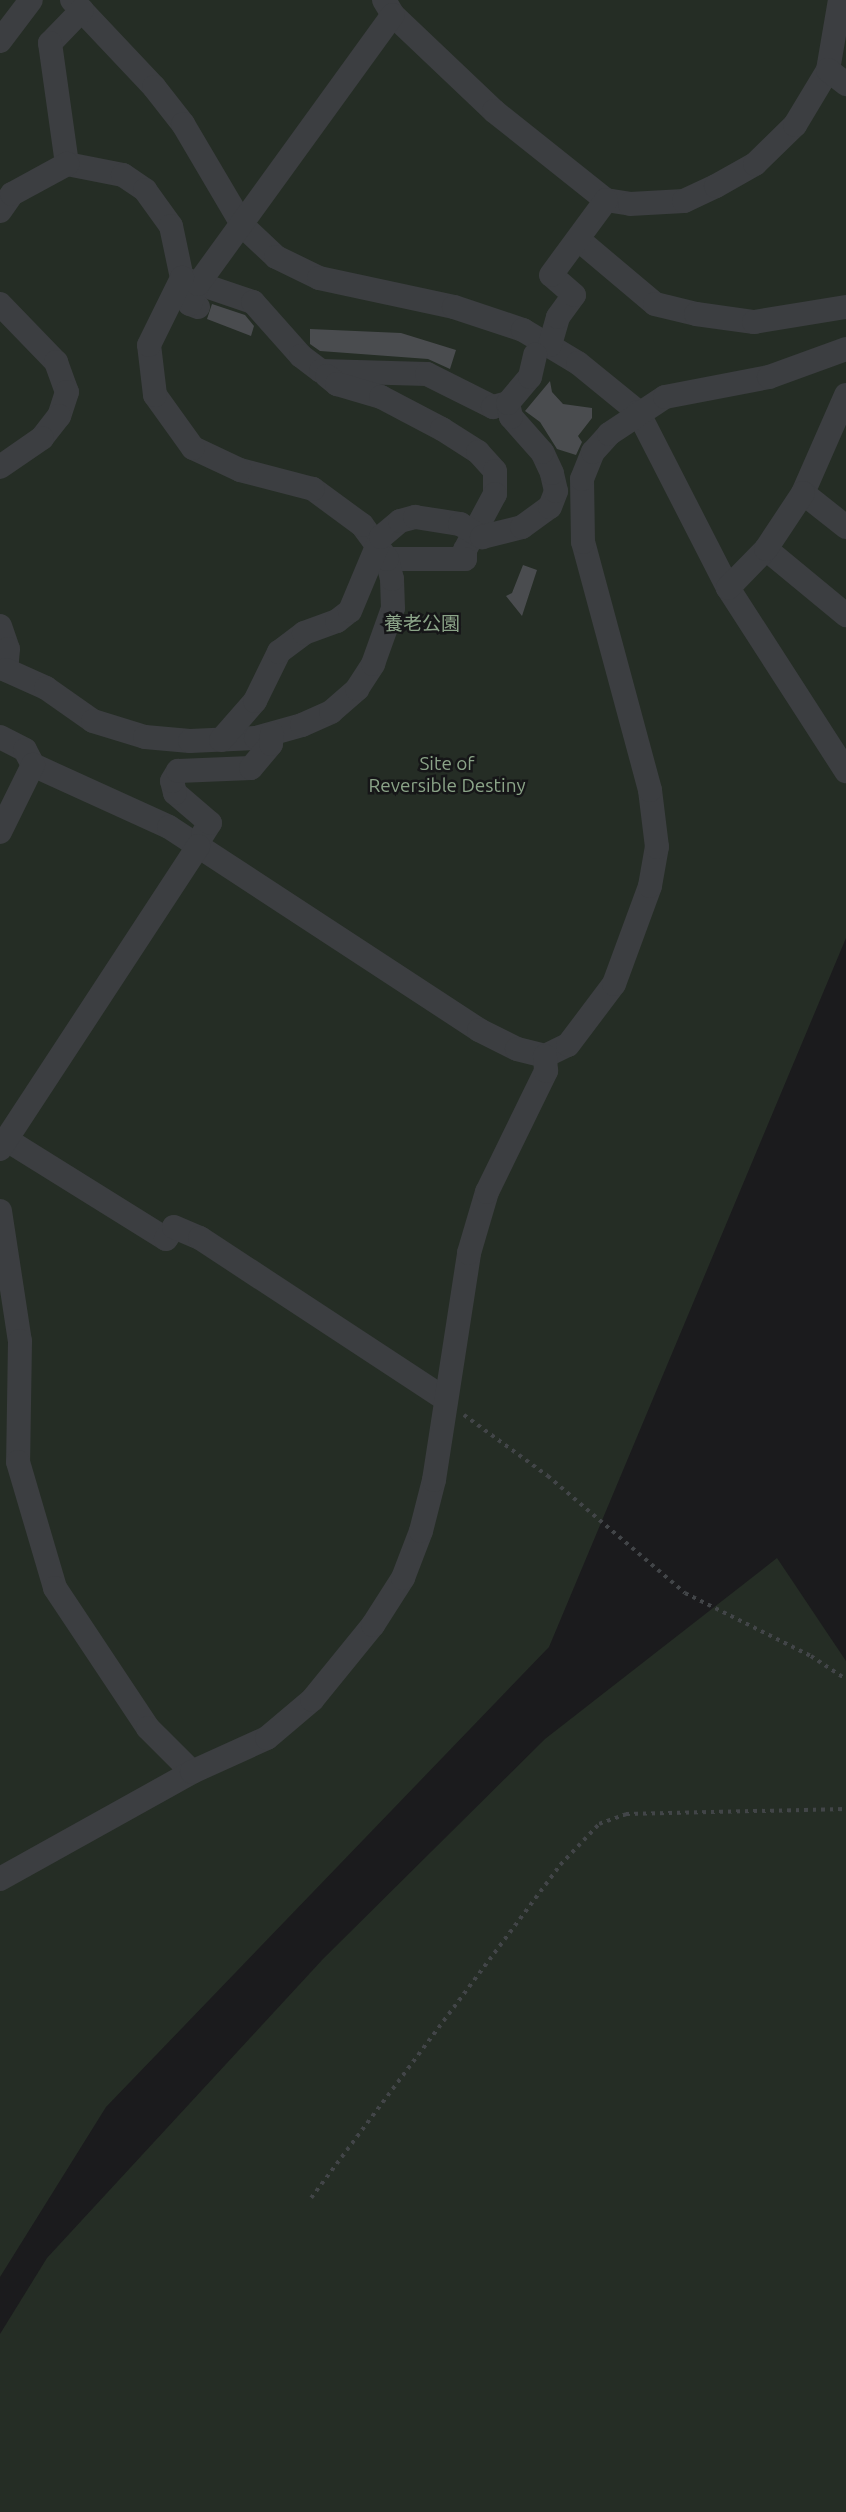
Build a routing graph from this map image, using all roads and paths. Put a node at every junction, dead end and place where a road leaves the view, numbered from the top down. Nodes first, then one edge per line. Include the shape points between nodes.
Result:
1 (31, 0) edge
2 (840, 0) edge
3 (77, 5) edge
4 (389, 8) edge
5 (0, 41) edge
6 (837, 77) edge
7 (67, 164) junction
8 (606, 200) junction
9 (0, 211) edge
10 (243, 226) junction
11 (579, 240) junction
12 (203, 291) junction
13 (0, 304) edge
14 (846, 307) edge
15 (846, 349) edge
16 (542, 350) junction
17 (321, 371) junction
18 (846, 395) edge
19 (508, 403) junction
20 (638, 412) junction
21 (0, 467) edge
22 (803, 493) junction
23 (846, 527) edge
24 (474, 531) junction
25 (766, 549) junction
26 (381, 553) junction
27 (728, 588) junction
28 (846, 615) edge
29 (0, 626) edge
30 (272, 734) junction
31 (0, 737) edge
32 (221, 740) junction
33 (33, 765) junction
34 (846, 771) edge
35 (0, 832) edge
36 (201, 840) junction
37 (545, 1056) junction
38 (4, 1145) edge
39 (0, 1211) edge
40 (444, 1398) junction
41 (846, 1679) edge
42 (192, 1772) junction
43 (846, 1809) edge
44 (0, 1880) edge
45 (311, 2199) dead end

1 - 5 street
2 - 6 street
3 - 7 street via 50,43
3 - 10 street via 127,54 183,124
4 - 8 street via 494,111
4 - 10 street
6 - 8 street via 795,125 745,169 684,201 631,204
7 - 9 street via 12,194
7 - 12 street via 123,175 145,190 172,226
8 - 11 street
10 - 12 street
10 - 16 street via 292,268 491,317
11 - 14 street via 655,303 696,314 754,322
11 - 16 street via 551,275 574,295
12 - 17 street via 253,302 301,356
12 - 26 street via 149,345 155,395 180,436 193,448 240,470 313,489 342,506
13 - 21 street via 56,362 67,392 59,416 42,438
15 - 20 street via 769,377 665,397
16 - 19 street via 530,377
16 - 20 street
17 - 19 street via 427,374 493,407
17 - 24 street via 337,384 404,408 478,452 497,480 495,494
18 - 22 street
19 - 24 street via 511,417 542,452 556,491 550,507 522,527 482,537
20 - 27 street
20 - 37 street via 593,452 582,479 579,509 583,542 650,790 657,847 650,886 614,984 568,1045
22 - 23 street
22 - 25 street
24 - 26 street via 465,559
24 - 26 street via 460,524 415,517 400,521
25 - 27 street
25 - 28 street
26 - 30 street via 393,608 373,664 357,689 331,712
26 - 32 street via 350,611 304,633 279,652 255,701
27 - 34 street
29 - 32 street via 8,649 6,670 46,688 93,721 145,737
30 - 32 street
30 - 36 street via 271,744 251,768 178,771 172,781 175,793 210,823
31 - 33 street via 25,750
33 - 35 street
33 - 36 street
36 - 37 street via 478,1030 517,1049
36 - 38 street
37 - 40 street via 546,1071 487,1192 469,1253
38 - 40 street via 166,1239 174,1227 200,1238
39 - 42 street via 20,1341 18,1462 55,1588 148,1728
40 - 41 path via 548,1476 685,1594 811,1656
40 - 42 street via 434,1480 421,1531 403,1578 373,1625 312,1700 267,1738
42 - 44 street
43 - 45 path via 626,1814 599,1824 560,1865

